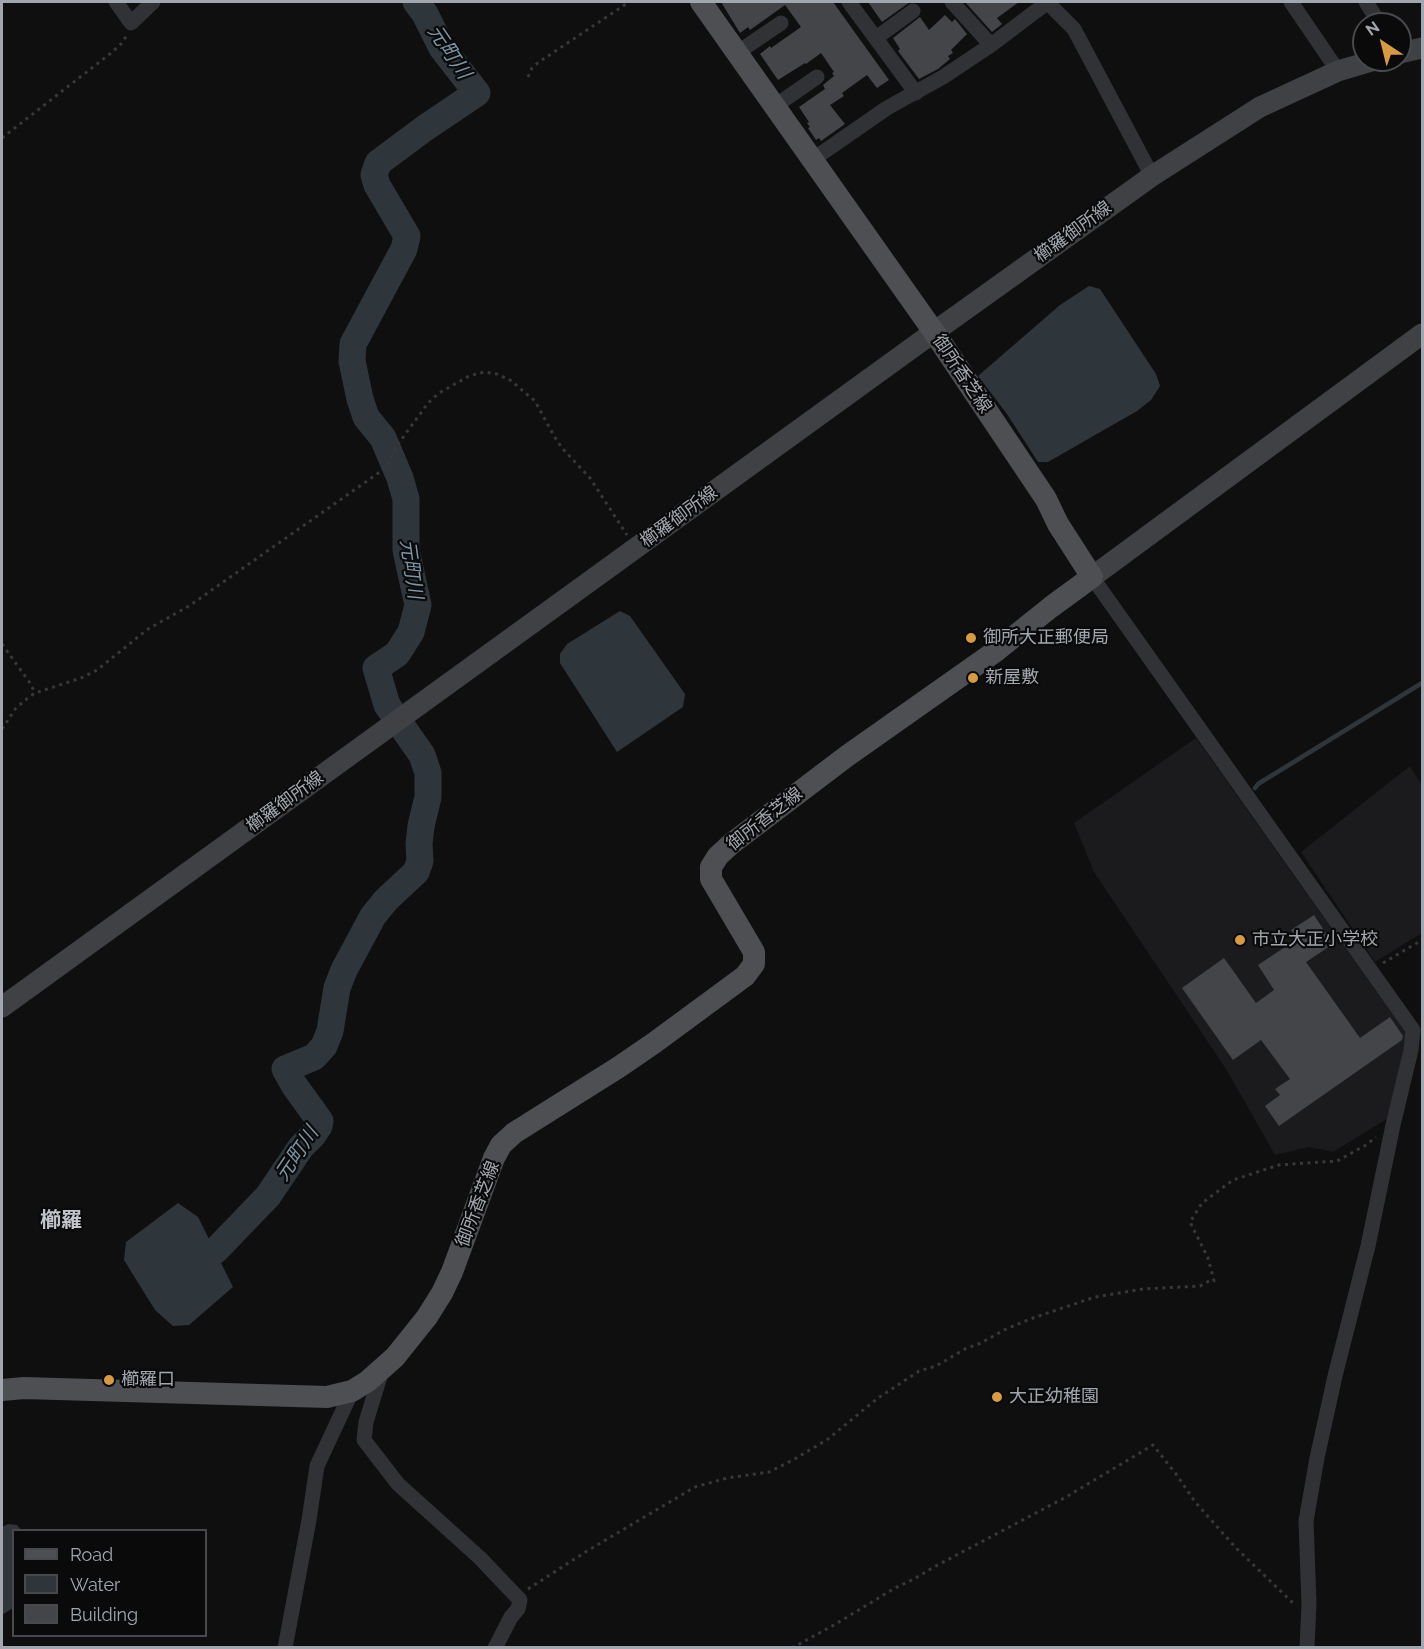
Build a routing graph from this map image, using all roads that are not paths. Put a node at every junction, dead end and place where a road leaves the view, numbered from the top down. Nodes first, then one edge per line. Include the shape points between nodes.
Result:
1 (116, 2) edge
2 (153, 2) edge
3 (701, 2) edge
4 (849, 2) edge
5 (952, 2) edge
6 (1292, 2) edge
7 (1043, 3) edge
8 (913, 11) dead end
9 (781, 23) dead end
10 (876, 38) junction
11 (991, 45) junction
12 (737, 53) junction
13 (1352, 67) edge
14 (1338, 71) junction
15 (818, 77) dead end
16 (916, 93) junction
17 (774, 106) junction
18 (812, 160) junction
19 (1152, 176) junction
20 (934, 332) junction
21 (1422, 334) edge
22 (1092, 577) junction
23 (2, 1007) edge
24 (382, 1370) junction
25 (2, 1390) edge
26 (352, 1390) junction
27 (285, 1647) edge
28 (495, 1647) edge
29 (1307, 1647) edge

1 - 2 street via 131,23
3 - 12 main road, 御所香芝線
4 - 10 street
5 - 11 street
6 - 14 street
7 - 11 street
7 - 19 street via 1074,29
8 - 10 street
9 - 12 street
10 - 16 street
11 - 16 street
12 - 17 main road, 御所香芝線
13 - 14 main road, 櫛羅御所線
14 - 19 main road, 櫛羅御所線 via 1260,107
15 - 17 street
16 - 18 street via 887,108
17 - 18 main road, 御所香芝線
18 - 20 main road, 御所香芝線
19 - 20 main road, 櫛羅御所線
20 - 22 main road, 御所香芝線 via 1046,499
20 - 23 main road, 櫛羅御所線
21 - 22 main road
22 - 24 main road, 御所香芝線 via 996,651 847,756 718,856 711,867 711,879 754,952 754,964 745,976 654,1043 501,1145 442,1293
22 - 29 street via 1413,1030 1306,1521
24 - 26 main road, 御所香芝線
24 - 28 street via 364,1440 398,1484 520,1600
25 - 26 main road, 御所香芝線 via 301,1397 327,1397
26 - 27 street via 317,1466

